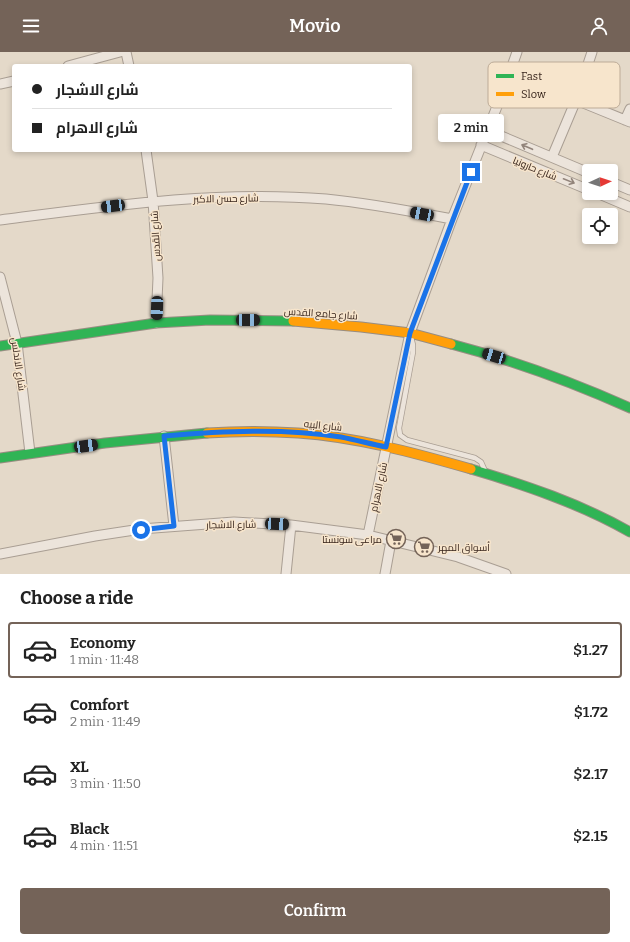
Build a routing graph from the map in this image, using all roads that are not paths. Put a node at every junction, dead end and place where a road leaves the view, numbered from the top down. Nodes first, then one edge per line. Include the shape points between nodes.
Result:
1 (120, 52) edge
2 (126, 52) edge
3 (517, 52) edge
4 (592, 52) edge
5 (513, 62) edge
6 (589, 62) edge
7 (75, 64) edge
8 (129, 64) edge
9 (12, 81) edge
10 (0, 84) edge
11 (496, 108) edge
12 (573, 108) edge
13 (596, 108) edge
14 (630, 108) edge
15 (628, 121) edge
16 (487, 130) junction
17 (481, 145) junction
18 (146, 152) edge
19 (552, 157) junction
20 (582, 170) edge
21 (618, 185) edge
22 (582, 187) edge
23 (630, 190) edge
24 (614, 200) edge
25 (153, 201) junction
26 (630, 207) edge
27 (452, 219) junction
28 (0, 220) edge
29 (0, 277) edge
30 (156, 323) junction
31 (410, 333) junction
32 (17, 343) junction
33 (0, 346) edge
34 (630, 408) edge
35 (164, 436) junction
36 (386, 447) junction
37 (30, 453) junction
38 (0, 458) edge
39 (486, 473) junction
40 (291, 525) junction
41 (174, 526) junction
42 (630, 532) edge
43 (368, 535) junction
44 (392, 541) junction
45 (0, 554) edge
46 (286, 574) edge
47 (385, 574) edge
48 (506, 574) edge

1 - 7 street
2 - 8 street
3 - 5 street, شارع الاهرام
4 - 6 street
9 - 10 street
11 - 16 street, شارع الاهرام
12 - 19 street
13 - 15 street
14 - 15 street
16 - 17 street, شارع الاهرام
19 -> 16 street, شارع حارونيا
17 -> 22 street, شارع حارونيا
17 - 27 street, شارع الاهرام
18 - 25 street, شارع القدس
19 - 20 street, شارع حارونيا
21 - 23 street
24 - 26 street
25 - 27 street, شارع حسن الاكبر via 223,197 326,199 378,205
25 - 28 street, شارع حسن الاكبر
25 - 30 street, شارع القدس via 158,278
27 - 31 street, شارع الاهرام
29 - 32 street, شارع الاندلس
30 - 31 street, شارع جامع القدس via 261,320 311,322
30 - 32 street, شارع جامع القدس
31 - 34 street, شارع جامع القدس via 522,365
31 - 36 street, شارع الاهرام
31 - 39 lane via 413,352 399,428 400,435 407,440 475,458
32 - 33 street, شارع جامع القدس
32 - 37 street, شارع الاندلس
35 - 36 street, شارع البيه via 209,432 283,432 341,437
35 - 37 street, شارع البيه
35 - 41 street
36 - 39 street, شارع البيه
36 - 43 street, شارع الاهرام
37 - 38 street, شارع البيه
39 - 42 street, شارع البيه via 575,505
40 - 41 street, شارع الاشجار via 234,522
40 - 43 street, شارع الاشجار
40 - 46 street
41 - 45 street, شارع الاشجار via 95,536
43 - 44 street, شارع الاشجار
44 - 47 street
44 - 48 street, شارع الاشجار via 458,556

